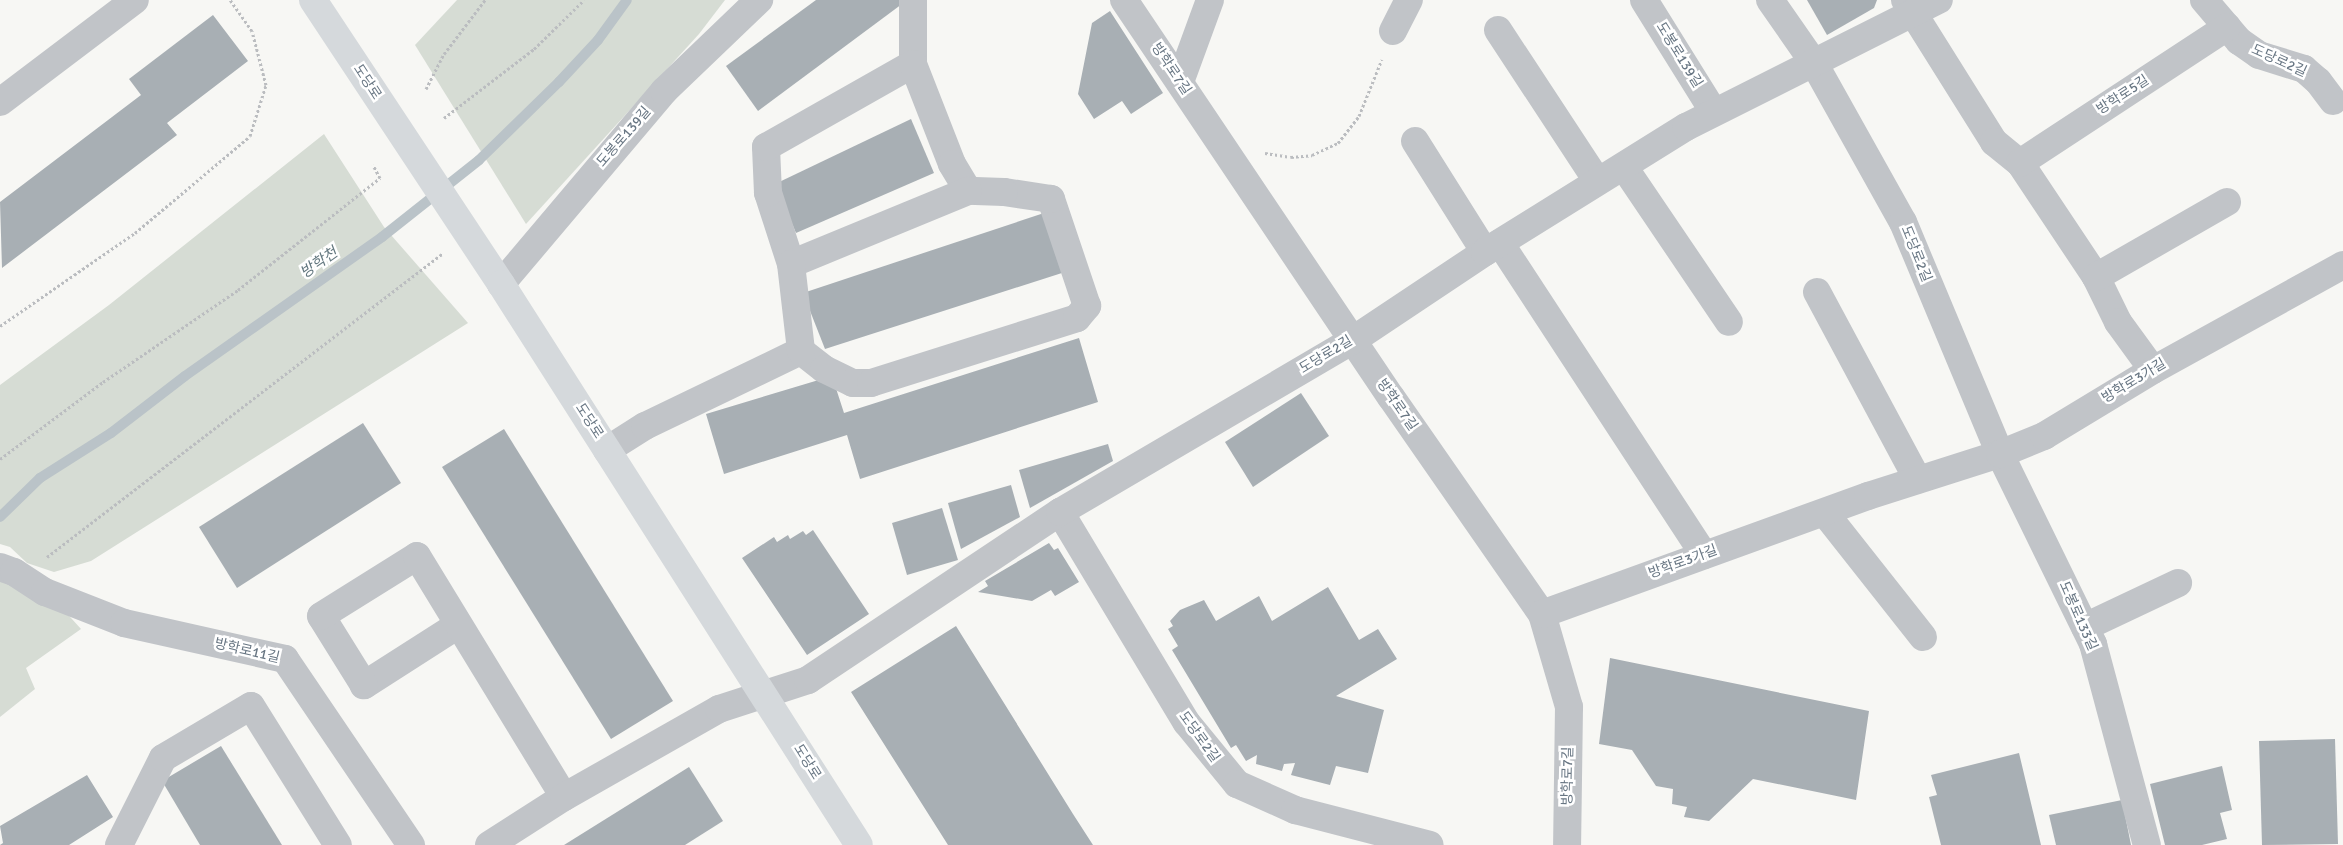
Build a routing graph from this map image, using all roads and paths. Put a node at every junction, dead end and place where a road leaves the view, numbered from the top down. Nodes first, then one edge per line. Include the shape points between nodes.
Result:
1 (135, 0) edge
2 (230, 0) edge
3 (313, 0) edge
4 (484, 0) edge
5 (584, 0) edge
6 (759, 0) edge
7 (913, 0) edge
8 (1124, 0) edge
9 (1210, 0) edge
10 (1410, 0) edge
11 (1644, 0) edge
12 (1770, 0) edge
13 (1939, 0) edge
14 (2204, 0) edge
15 (1909, 7) edge
16 (2227, 27) junction
17 (1498, 30) dead end
18 (1393, 31) joint
19 (1814, 63) junction
20 (913, 64) junction
21 (1180, 82) junction
22 (426, 89) dead end
23 (2333, 101) dead end
24 (0, 102) edge
25 (1713, 110) junction
26 (444, 118) dead end
27 (1415, 142) dead end
28 (1229, 155) junction
29 (2020, 163) junction
30 (373, 165) dead end
31 (1624, 166) junction
32 (1598, 181) junction
33 (968, 191) junction
34 (2227, 202) dead end
35 (466, 231) junction
36 (1492, 248) junction
37 (791, 264) junction
38 (2343, 266) edge
39 (2096, 278) junction
40 (501, 284) junction
41 (1817, 292) dead end
42 (1729, 322) dead end
43 (0, 326) edge
44 (1353, 340) junction
45 (800, 351) junction
46 (2153, 370) junction
47 (607, 450) junction
48 (2000, 454) junction
49 (0, 459) edge
50 (1918, 480) junction
51 (1060, 512) junction
52 (1825, 513) junction
53 (1704, 554) junction
54 (0, 567) edge
55 (25, 579) junction
56 (2178, 582) dead end
57 (1542, 614) junction
58 (458, 625) junction
59 (2085, 627) junction
60 (1923, 637) dead end
61 (764, 695) junction
62 (564, 797) junction
63 (119, 845) edge
64 (338, 845) edge
65 (412, 845) edge
66 (489, 845) edge
67 (859, 845) edge
68 (1430, 845) edge
69 (1567, 845) edge
70 (2147, 845) edge

1 - 24 street
2 - 43 path via 252,31 266,85 250,136 135,233
3 - 35 main road, 도당로
4 - 22 path via 444,54
5 - 26 path via 534,49
6 - 40 street, 도봉로139길 via 664,91
7 - 20 street
8 - 21 street, 방학로7길
9 - 21 street
10 - 18 street
11 - 25 street, 도봉로139길
12 - 19 street
13 - 15 street, 도당로2길
14 - 16 street, 도당로2길
15 - 19 street, 도당로2길
15 - 29 street via 1994,142
16 - 23 street, 도당로2길 via 2259,55 2304,69
16 - 29 street, 방학로5길
17 - 32 street
18 - 28 path via 1359,116 1338,143 1312,155 1291,157 1252,152
19 - 25 street, 도당로2길
19 - 48 street, 도당로2길 via 1903,222
20 - 33 street via 952,164
20 - 37 street via 766,147 768,193
21 - 28 street, 방학로7길
25 - 31 street, 도당로2길
27 - 36 street
28 - 44 street, 방학로7길
29 - 39 street
30 - 49 path via 380,178 238,290 103,382
31 - 32 street, 도당로2길
31 - 42 street
32 - 36 street, 도당로2길
33 - 37 street
33 - 45 street via 1051,199 1087,306 1077,318 870,382 853,382 824,369
34 - 39 street
35 - 40 main road, 도당로
35 - 55 path via 232,418 59,548
36 - 44 street, 도당로2길
36 - 53 street
37 - 45 street
38 - 46 street, 방학로3가길
39 - 46 street via 2118,322
40 - 47 main road, 도당로
41 - 50 street
44 - 51 street, 도당로2길
44 - 57 street, 방학로7길
45 - 47 street via 645,426
46 - 48 street, 방학로3가길 via 2044,436
47 - 61 main road, 도당로
48 - 50 street, 방학로3가길
48 - 59 street, 도봉로133길
50 - 52 street, 방학로3가길
51 - 61 street, 도당로2길 via 808,680
51 - 68 street, 도당로2길 via 1187,723 1236,784 1294,810
52 - 53 street, 방학로3가길
52 - 60 street
53 - 57 street, 방학로3가길
54 - 55 street, 방학로11길
55 - 65 street, 방학로11길 via 45,592 124,623 285,660
56 - 59 street
57 - 69 street, 방학로7길 via 1569,706
58 - 58 street via 416,556 320,616 364,685
58 - 62 street
59 - 70 street, 도봉로133길 via 2093,644
61 - 62 street, 도당로2길 via 719,709
61 - 67 main road, 도당로
62 - 66 street, 도당로2길
63 - 64 street via 163,758 251,706

